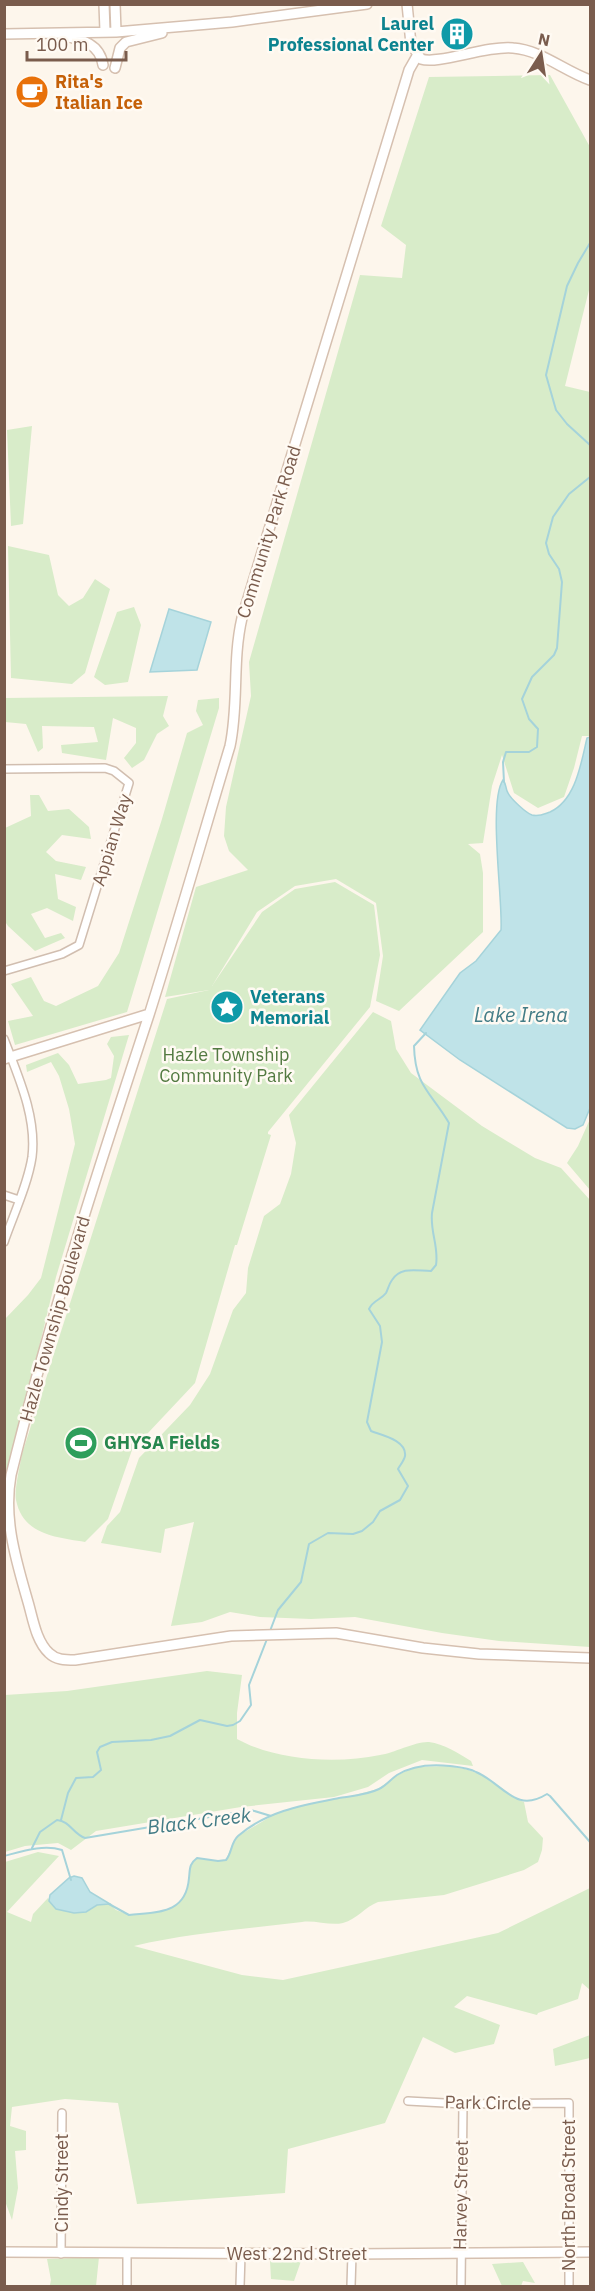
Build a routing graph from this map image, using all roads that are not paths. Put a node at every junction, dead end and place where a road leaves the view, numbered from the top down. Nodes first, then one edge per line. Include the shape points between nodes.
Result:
1 (104, 4) edge
2 (115, 4) edge
3 (367, 4) edge
4 (407, 4) edge
5 (232, 22) junction
6 (105, 31) junction
7 (116, 32) junction
8 (47, 33) junction
9 (4, 34) edge
10 (417, 56) junction
11 (104, 65) dead end
12 (115, 68) dead end
13 (591, 80) edge
14 (4, 769) edge
15 (4, 971) edge
16 (149, 1014) junction
17 (4, 1039) edge
18 (8, 1058) edge
19 (4, 1195) edge
20 (19, 1200) junction
21 (4, 1242) edge
22 (591, 1658) edge
23 (408, 2101) dead end
24 (569, 2103) joint
25 (463, 2104) junction
26 (62, 2113) dead end
27 (4, 2252) edge
28 (461, 2252) junction
29 (569, 2252) junction
30 (591, 2252) edge
31 (127, 2253) junction
32 (61, 2254) junction
33 (241, 2254) junction
34 (352, 2254) junction
35 (127, 2286) edge
36 (240, 2286) edge
37 (351, 2286) edge
38 (461, 2286) edge
39 (569, 2286) edge

1 - 6 street
2 - 7 street
3 - 5 street
4 - 10 street via 411,44
5 - 7 street
5 - 12 street via 152,34 126,42 120,48
6 - 7 street
6 - 8 street
8 - 9 street
8 - 11 street via 97,47
10 - 13 street via 430,60 478,50 514,48 530,51
10 - 16 street, Community Park Road via 409,70 242,618 235,659 230,746
14 - 15 street, Appian Way via 105,768 129,783 79,945 63,954
16 - 18 street
16 - 22 street, Hazle Township Boulevard via 65,1281 9,1487 13,1550 44,1647 58,1659 75,1660 231,1636 336,1633 479,1654
17 - 18 street
18 - 20 street via 28,1108 33,1134 32,1158
19 - 20 street
20 - 21 street
23 - 25 street, Park Circle
24 - 25 street, Park Circle
24 - 29 street, North Broad Street
25 - 28 street, Harvey Street
26 - 32 street, Cindy Street
27 - 32 street, West 22nd Street
28 - 29 street, West 22nd Street
28 - 34 street, West 22nd Street
28 - 38 street, Harvey Street
29 - 30 street, West 22nd Street
29 - 39 street, North Broad Street
31 - 32 street, West 22nd Street
31 - 33 street, West 22nd Street
31 - 35 street
33 - 34 street, West 22nd Street
33 - 36 street
34 - 37 street

